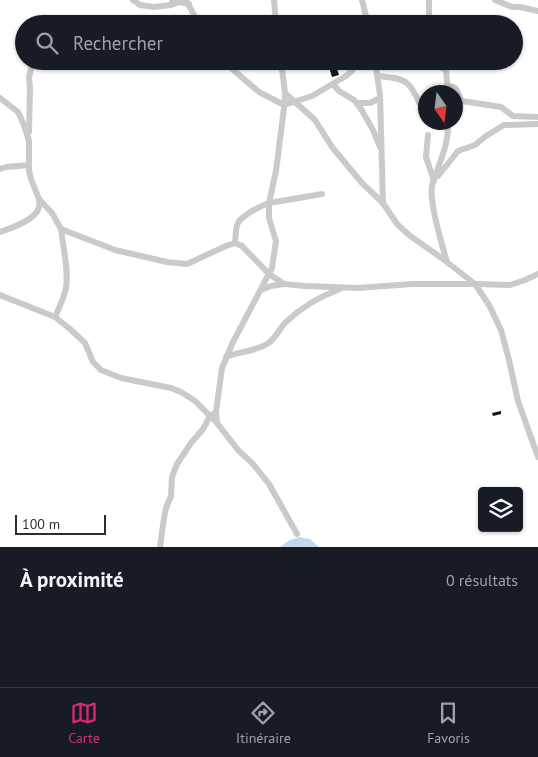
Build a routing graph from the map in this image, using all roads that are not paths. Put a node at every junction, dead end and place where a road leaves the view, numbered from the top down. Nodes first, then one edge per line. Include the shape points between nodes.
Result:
1 (133, 0) edge
2 (274, 0) edge
3 (362, 0) edge
4 (429, 0) edge
5 (495, 0) edge
6 (172, 2) edge
7 (188, 2) edge
8 (538, 11) edge
9 (193, 15) edge
10 (275, 15) edge
11 (366, 15) edge
12 (429, 15) edge
13 (31, 70) edge
14 (234, 70) edge
15 (282, 70) edge
16 (352, 70) edge
17 (377, 70) edge
18 (446, 70) edge
19 (378, 76) junction
20 (333, 84) junction
21 (448, 85) edge
22 (285, 93) junction
23 (0, 98) edge
24 (380, 98) junction
25 (418, 100) edge
26 (463, 101) edge
27 (295, 102) junction
28 (357, 103) junction
29 (284, 105) junction
30 (538, 117) edge
31 (538, 124) edge
32 (448, 130) edge
33 (428, 134) dead end
34 (28, 141) junction
35 (381, 152) junction
36 (29, 165) junction
37 (0, 169) edge
38 (434, 181) junction
39 (322, 194) dead end
40 (39, 199) junction
41 (269, 203) junction
42 (383, 203) junction
43 (61, 230) junction
44 (0, 232) edge
45 (235, 243) junction
46 (447, 262) junction
47 (269, 274) junction
48 (538, 274) edge
49 (284, 284) junction
50 (475, 284) junction
51 (344, 288) junction
52 (261, 290) junction
53 (0, 295) edge
54 (55, 317) junction
55 (226, 357) junction
56 (213, 414) junction
57 (538, 457) edge
58 (297, 534) dead end
59 (160, 547) edge

1 - 6 street via 140,5 154,7
2 - 10 street
3 - 11 street
4 - 12 street
5 - 8 street via 512,7
6 - 7 street
7 - 9 street
13 - 34 street
14 - 29 street via 259,92
15 - 22 street
16 - 20 street
17 - 19 street
18 - 21 street
19 - 24 street
19 - 25 street via 408,83
20 - 27 street
20 - 28 street
22 - 27 street
22 - 29 street
23 - 34 street via 18,112
24 - 28 street
24 - 35 street
26 - 30 street via 501,107 513,116
27 - 29 street
27 - 42 street via 315,120 332,147
28 - 35 street
29 - 41 street
31 - 38 street via 504,125 475,145 458,151
32 - 38 street
33 - 38 street via 426,157
34 - 36 street
35 - 42 street
36 - 37 street
36 - 40 street
38 - 46 street via 432,200
39 - 41 street
40 - 43 street
40 - 44 street via 39,209 32,218
41 - 45 street via 238,223
41 - 47 street via 268,218 276,241
42 - 46 street via 409,235
43 - 45 street via 115,250 187,264
43 - 54 street via 66,287
45 - 47 street
46 - 50 street
47 - 49 street
47 - 52 street
48 - 50 street via 510,285
49 - 51 street
49 - 52 street
50 - 51 street
50 - 57 street via 501,330 518,401
51 - 55 street via 320,297 302,309 286,321 269,343
52 - 55 street
53 - 54 street
54 - 56 street via 85,343 93,362 101,370 121,378 171,388
55 - 56 street
56 - 58 street via 238,450 269,484
56 - 59 street via 177,464

